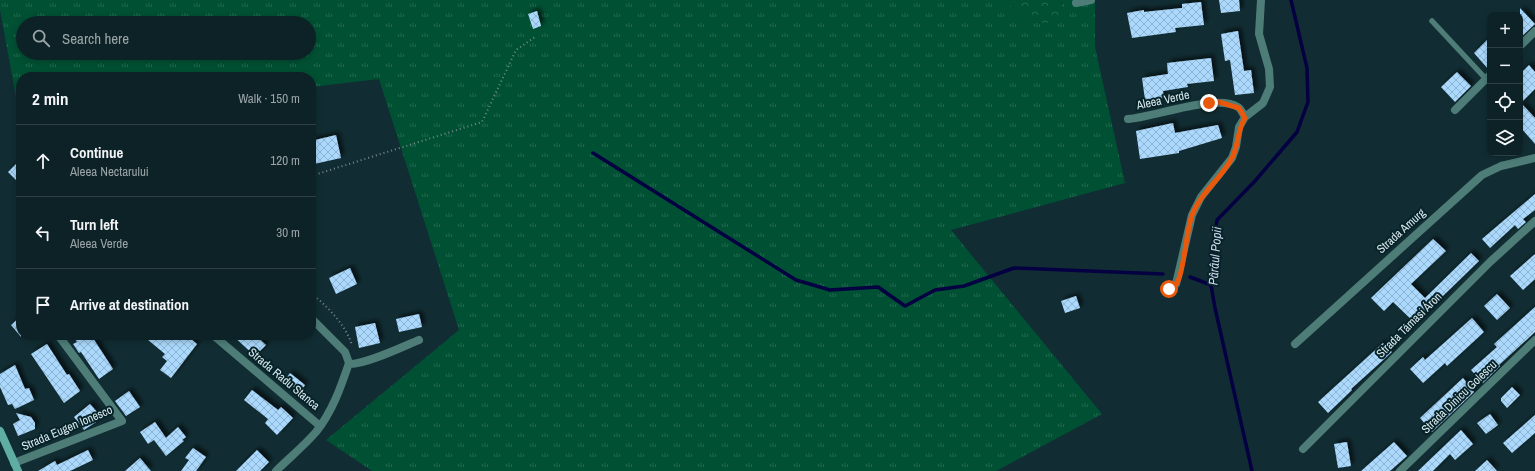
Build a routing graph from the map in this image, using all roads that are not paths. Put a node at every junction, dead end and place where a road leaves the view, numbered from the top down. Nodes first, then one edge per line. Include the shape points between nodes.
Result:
1 (1091, 0) edge
2 (1261, 0) edge
3 (1076, 3) dead end
4 (1432, 21) dead end
5 (1535, 31) edge
6 (1523, 43) edge
7 (1487, 76) edge
8 (1487, 78) edge
9 (1456, 110) dead end
10 (1245, 118) junction
11 (1128, 119) dead end
12 (1535, 158) edge
13 (1535, 221) edge
14 (1169, 289) dead end
15 (316, 323) edge
16 (62, 340) edge
17 (219, 340) edge
18 (419, 340) dead end
19 (1535, 340) edge
20 (1295, 344) dead end
21 (351, 364) junction
22 (320, 426) junction
23 (0, 431) edge
24 (3, 443) edge
25 (1303, 449) dead end
26 (16, 467) edge
27 (276, 471) edge
28 (1400, 471) edge

1 - 3 street
2 - 10 street via 1259,34 1269,69 1270,87 1263,103
4 - 7 lane
5 - 6 street
8 - 9 street
10 - 11 street, Aleea Verde via 1239,108 1219,102
10 - 14 street via 1239,127 1232,158 1201,197 1192,215 1180,272 1176,284
12 - 20 street, Strada Amurg via 1501,166 1482,175
13 - 25 street, Strada Támasi Áron via 1490,262
15 - 21 street via 345,352
16 - 26 street, Strada Eugen Ionesco via 122,421
17 - 22 street, Strada Radu Stanca
18 - 21 street
19 - 28 street, Strada Dinicu Golescu
21 - 22 street
22 - 27 street
23 - 24 street, Strada Eugen Ionesco
24 - 26 street, Strada Eugen Ionesco

